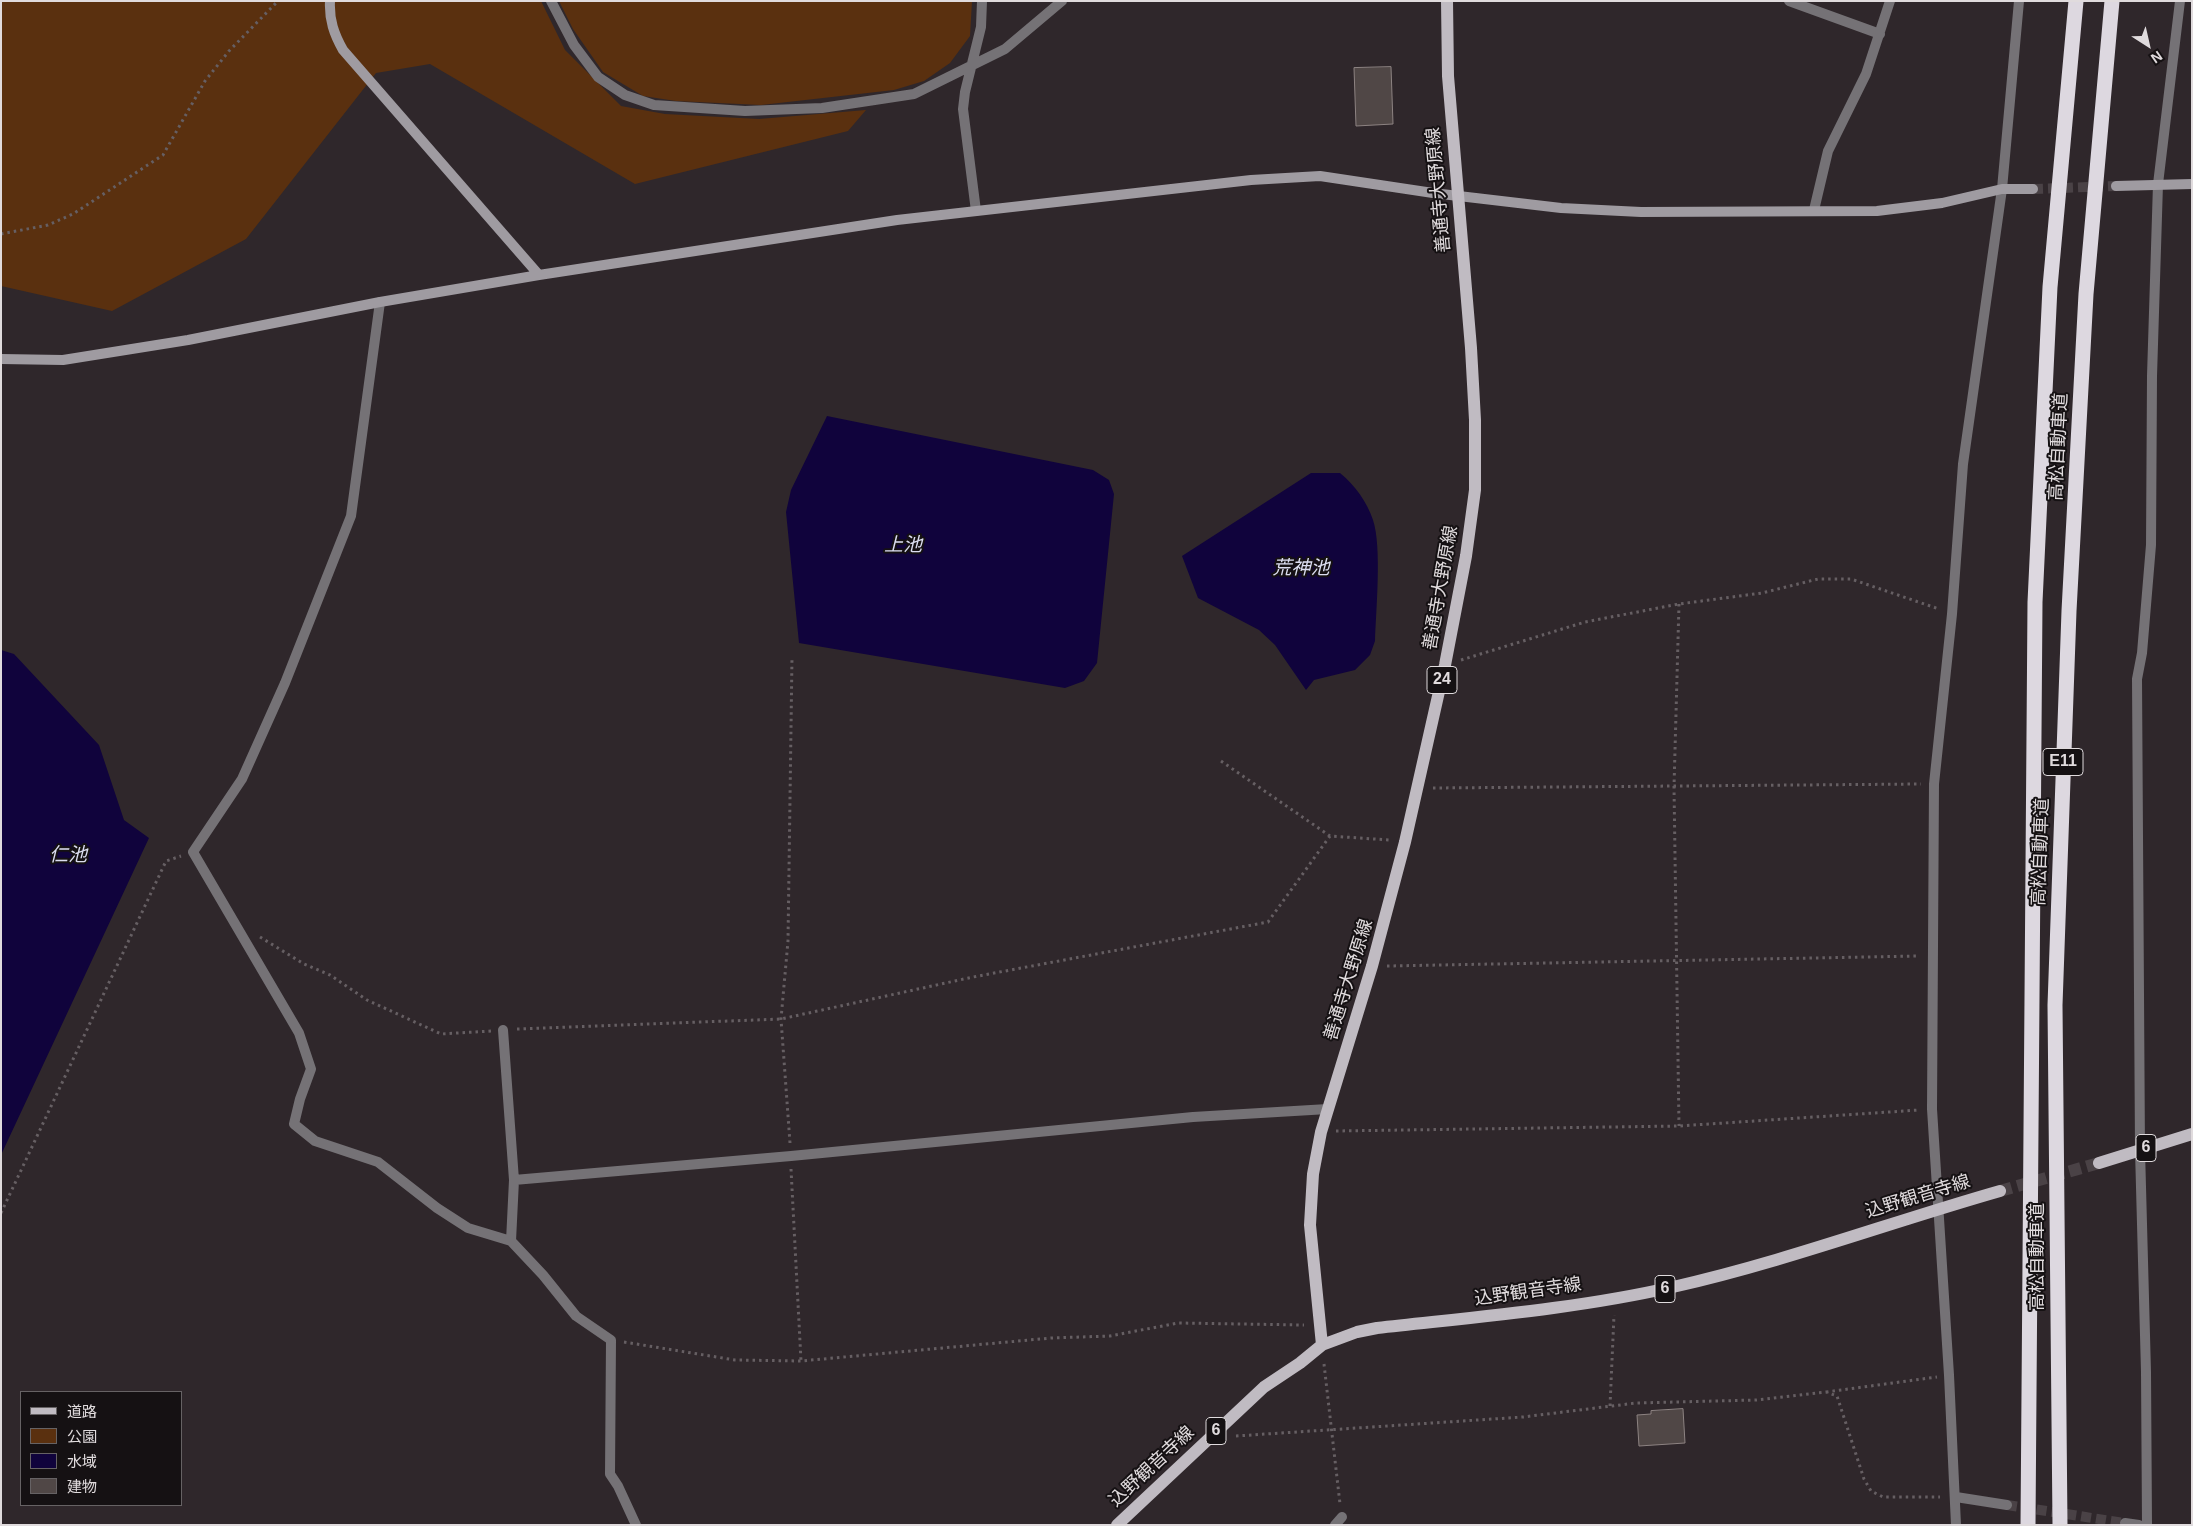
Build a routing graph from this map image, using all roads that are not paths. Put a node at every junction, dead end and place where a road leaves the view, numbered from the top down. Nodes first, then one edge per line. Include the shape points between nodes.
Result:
1 (330, 1) edge
2 (551, 1) edge
3 (982, 1) edge
4 (1062, 1) edge
5 (1446, 1) edge
6 (1790, 1) edge
7 (1890, 1) edge
8 (2019, 1) edge
9 (2076, 1) edge
10 (2112, 1) edge
11 (2180, 1) edge
12 (1880, 34) junction
13 (972, 65) junction
14 (2158, 184) junction
15 (2192, 184) edge
16 (2116, 186) tunnel mouth
17 (2002, 189) junction
18 (2033, 189) tunnel mouth
19 (1458, 196) junction
20 (1814, 210) junction
21 (976, 212) junction
22 (539, 275) junction
23 (380, 302) junction
24 (1, 360) edge
25 (503, 1030) road end
26 (1328, 1110) junction
27 (2192, 1134) edge
28 (2140, 1150) junction
29 (2100, 1163) tunnel mouth
30 (514, 1180) junction
31 (2000, 1191) tunnel mouth
32 (1938, 1209) junction
33 (511, 1241) junction
34 (1322, 1345) junction
35 (1956, 1497) junction
36 (2007, 1505) tunnel mouth
37 (2125, 1523) dead end
38 (636, 1525) edge
39 (1117, 1525) edge
40 (1956, 1525) edge
41 (2028, 1525) edge
42 (2060, 1525) edge
43 (2139, 1525) edge
44 (2147, 1525) edge

1 - 22 street via 334,33 343,50
2 - 13 street via 574,45 598,77 625,95 654,105 745,111 822,108 914,94
3 - 13 street via 981,27
4 - 13 street via 1005,49
5 - 19 main road, 善通寺大野原線 / 24 via 1448,76
6 - 12 street
7 - 12 street
8 - 17 street
9 - 41 highway, 高松自動車道 / E11 via 2050,287 2035,602
10 - 42 highway, 高松自動車道 / E11 via 2086,304 2068,611 2054,1005
11 - 14 street
12 - 20 street via 1866,74 1828,151
13 - 21 street via 964,109
14 - 15 street
14 - 16 street
14 - 28 street via 2151,545 2142,653 2136,679
17 - 18 street
17 - 20 street via 1942,203 1877,211
17 - 32 street via 1963,464 1952,614 1934,784 1932,1109
19 - 20 street via 1561,208 1641,212
19 - 21 street via 1320,176 1251,180
19 - 26 main road, 善通寺大野原線 / 24 via 1475,420 1475,490 1466,556 1405,842 1372,966
21 - 22 street via 897,220
22 - 23 street
23 - 24 street via 188,340 63,360
23 - 33 street via 351,516 285,683 242,779 193,852 299,1033 311,1069 294,1124 314,1141 378,1162 436,1208 468,1228
25 - 30 street
26 - 30 street via 1193,1117
26 - 34 main road, 善通寺大野原線 / 24 via 1313,1174 1310,1225
27 - 28 main road, 6
28 - 29 main road, 6
28 - 44 street
30 - 33 street
31 - 32 main road, 込野観音寺線 / 6
32 - 34 main road, 込野観音寺線 / 6 via 1672,1287 1516,1312 1377,1328
32 - 35 street
33 - 38 street via 576,1316 611,1340 610,1474
34 - 39 main road, 込野観音寺線 / 6 via 1264,1387
35 - 36 street
35 - 40 street
37 - 43 street

